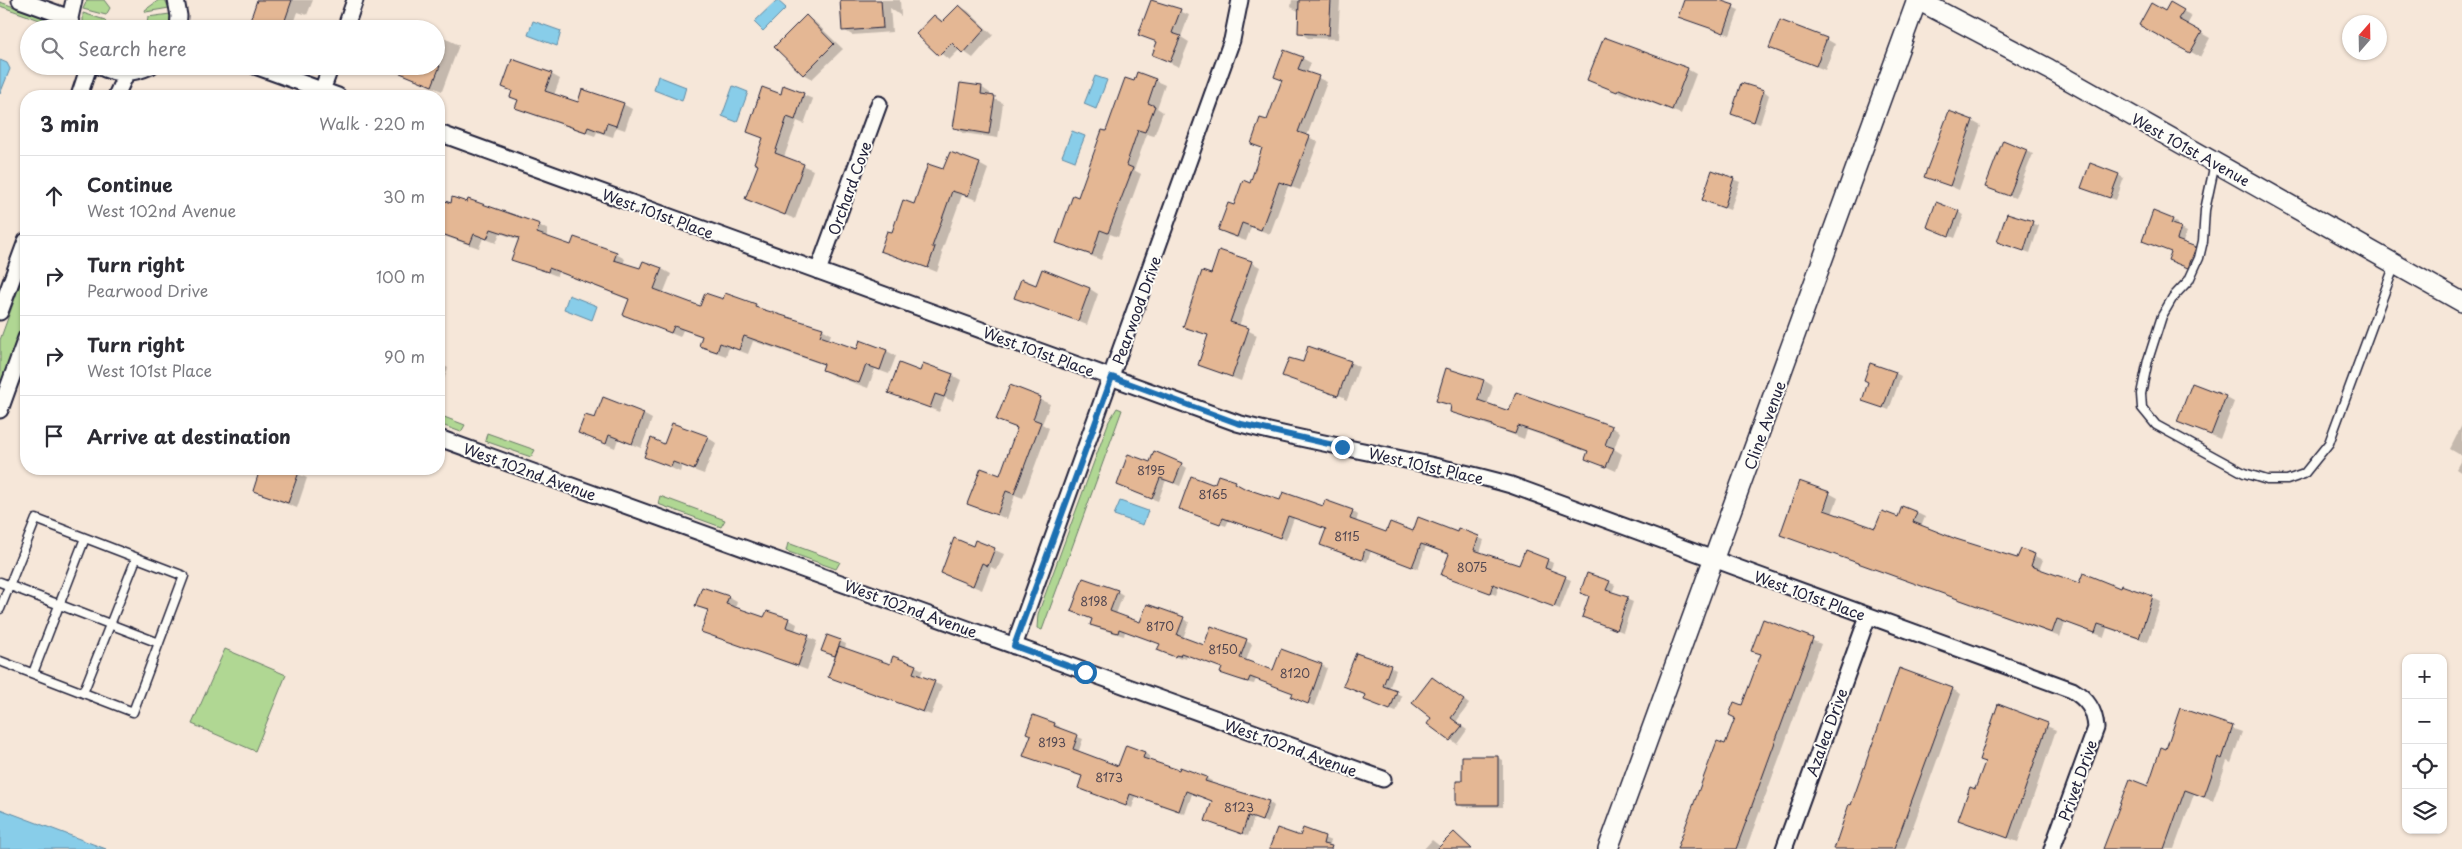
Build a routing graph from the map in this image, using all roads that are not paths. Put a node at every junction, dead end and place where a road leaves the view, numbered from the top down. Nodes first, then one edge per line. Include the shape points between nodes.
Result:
1 (20, 0) edge
2 (74, 0) edge
3 (176, 0) edge
4 (355, 0) edge
5 (1240, 0) edge
6 (1917, 0) edge
7 (64, 20) edge
8 (71, 20) edge
9 (179, 20) edge
10 (348, 20) edge
11 (86, 75) edge
12 (126, 75) edge
13 (277, 75) edge
14 (328, 75) edge
15 (81, 90) edge
16 (119, 90) edge
17 (314, 90) edge
18 (322, 90) edge
19 (879, 104) dead end
20 (445, 135) edge
21 (2215, 162) junction
22 (20, 257) edge
23 (2395, 264) junction
24 (818, 271) junction
25 (2462, 302) edge
26 (0, 312) edge
27 (20, 355) edge
28 (1112, 377) junction
29 (0, 410) edge
30 (445, 440) edge
31 (85, 538) junction
32 (136, 559) junction
33 (1714, 559) junction
34 (0, 582) edge
35 (9, 586) junction
36 (59, 605) junction
37 (0, 610) edge
38 (1868, 616) junction
39 (110, 624) junction
40 (159, 643) junction
41 (1014, 646) junction
42 (0, 661) edge
43 (33, 673) junction
44 (84, 693) junction
45 (2092, 710) joint
46 (1382, 780) dead end
47 (1608, 849) edge
48 (1784, 849) edge
49 (2052, 849) edge

1 - 7 street
2 - 8 street
3 - 9 street
4 - 10 street
5 - 28 street, Pearwood Drive via 1232,40
6 - 21 street, West 101st Avenue via 2009,47
6 - 33 street, Cline Avenue
11 - 15 street
12 - 16 street
13 - 17 street
14 - 18 street
19 - 24 street, Orchard Cove
20 - 24 street, West 101st Place
21 - 23 street, West 101st Avenue
21 - 23 lane via 2204,210 2199,258 2189,280 2173,297 2162,316 2148,360 2141,394 2142,408 2156,425 2267,480 2287,480 2304,474 2329,443
22 - 26 street
23 - 25 street, West 101st Avenue
24 - 28 street, West 101st Place
27 - 29 street
28 - 33 street, West 101st Place via 1270,432 1434,465 1511,485
28 - 41 street, Pearwood Drive
30 - 41 street, West 102nd Avenue
31 - 32 lane
31 - 35 lane via 36,519
31 - 36 lane
32 - 39 lane
32 - 40 lane via 184,576
33 - 38 street, West 101st Place
33 - 47 street, Cline Avenue
34 - 35 lane
35 - 36 lane
35 - 37 lane
36 - 39 lane
36 - 43 lane
38 - 45 street, West 101st Place via 2072,690 2088,702
38 - 48 street, Azalea Drive
39 - 40 lane
39 - 44 lane
40 - 44 lane via 134,712
41 - 46 street, West 102nd Avenue
42 - 43 lane
43 - 44 lane
45 - 49 street, Privet Drive via 2096,728

